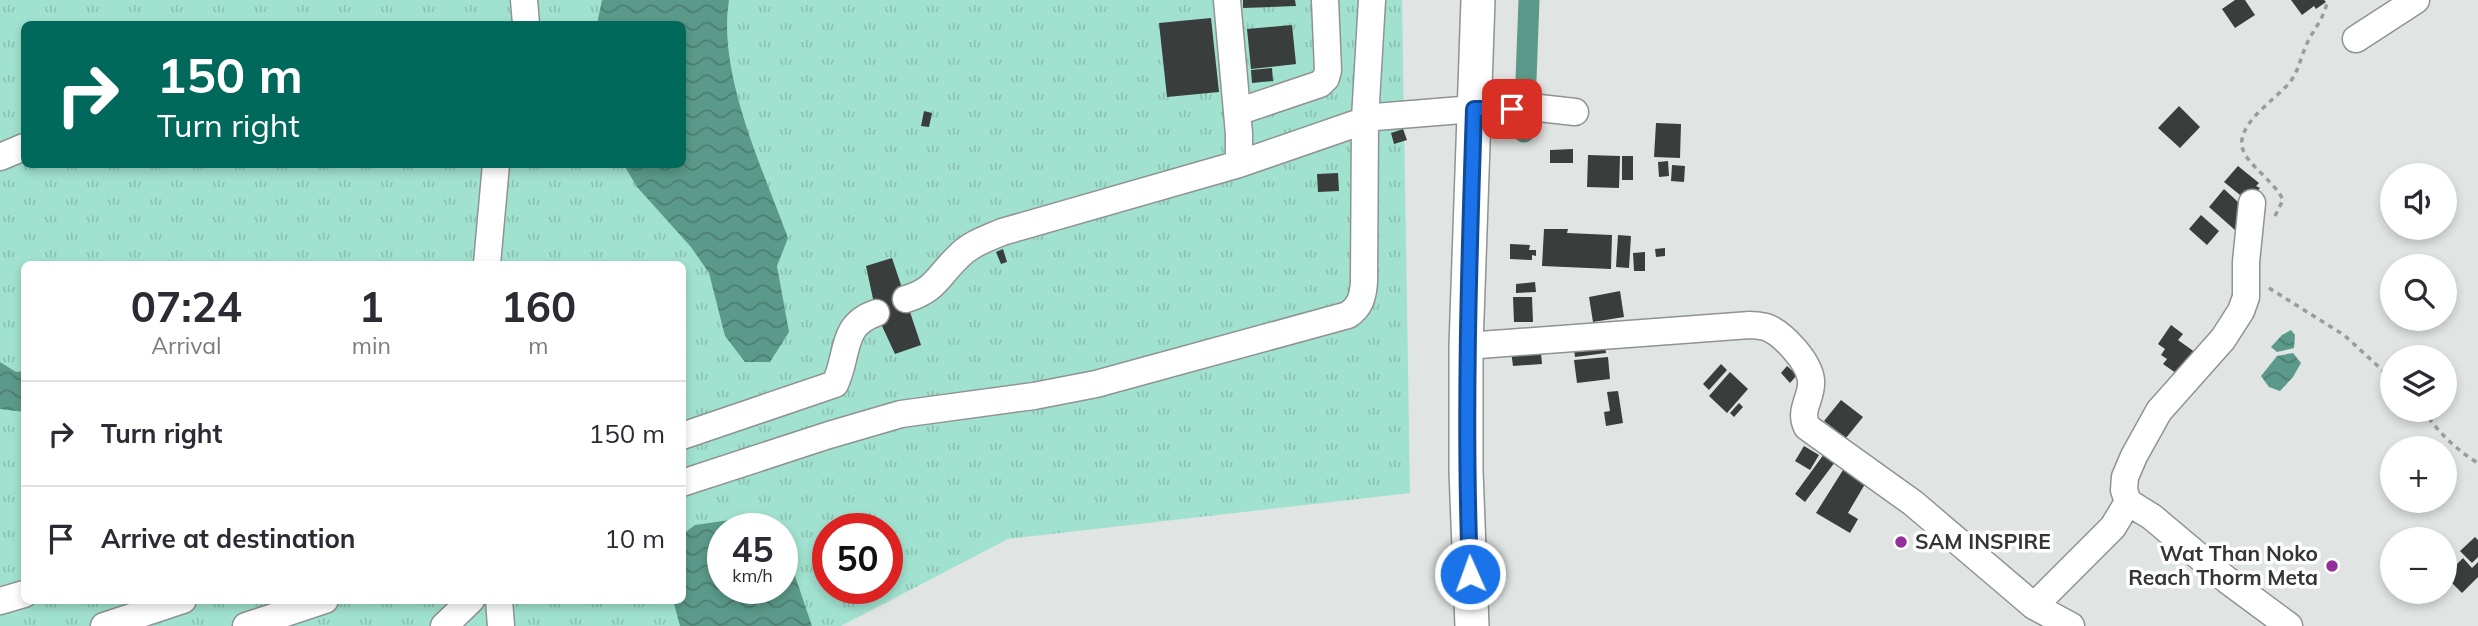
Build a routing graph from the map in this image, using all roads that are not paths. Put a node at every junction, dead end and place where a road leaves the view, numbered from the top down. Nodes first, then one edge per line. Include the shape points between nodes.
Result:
1 (524, 0) edge
2 (1227, 0) edge
3 (1325, 0) edge
4 (1372, 0) edge
5 (1478, 0) edge
6 (2416, 0) edge
7 (526, 21) edge
8 (2356, 39) dead end
9 (1467, 109) junction
10 (1237, 111) junction
11 (1575, 112) dead end
12 (1365, 119) junction
13 (21, 149) edge
14 (0, 157) edge
15 (1238, 164) junction
16 (496, 168) edge
17 (2252, 203) dead end
18 (487, 261) edge
19 (906, 299) dead end
20 (876, 313) dead end
21 (1466, 346) junction
22 (686, 435) edge
23 (686, 482) edge
24 (2127, 502) junction
25 (21, 595) edge
26 (0, 601) edge
27 (171, 604) edge
28 (313, 604) edge
29 (467, 604) edge
30 (499, 604) edge
31 (2053, 618) edge
32 (104, 626) edge
33 (246, 626) edge
34 (444, 626) edge
35 (501, 626) edge
36 (1472, 626) edge
37 (2289, 626) edge

1 - 7 street
2 - 10 street
3 - 10 street via 1326,78 1320,84
4 - 12 street
5 - 9 main road
6 - 8 street
9 - 11 street
9 - 12 street
9 - 21 main road
10 - 15 street
12 - 15 street
12 - 23 street via 1364,293 1348,315 1096,384 901,414
13 - 14 street
15 - 19 street via 1002,232 973,244 933,285
16 - 18 street
17 - 24 street via 2246,297 2232,326 2159,411 2126,477
20 - 22 street via 850,330 835,384
21 - 31 street via 1750,324 1768,328 1794,349 1811,380 1803,415 1807,427 1913,503
21 - 36 main road
24 - 31 street
24 - 37 street
25 - 26 street
27 - 32 street
28 - 33 street
29 - 34 street
30 - 35 street

